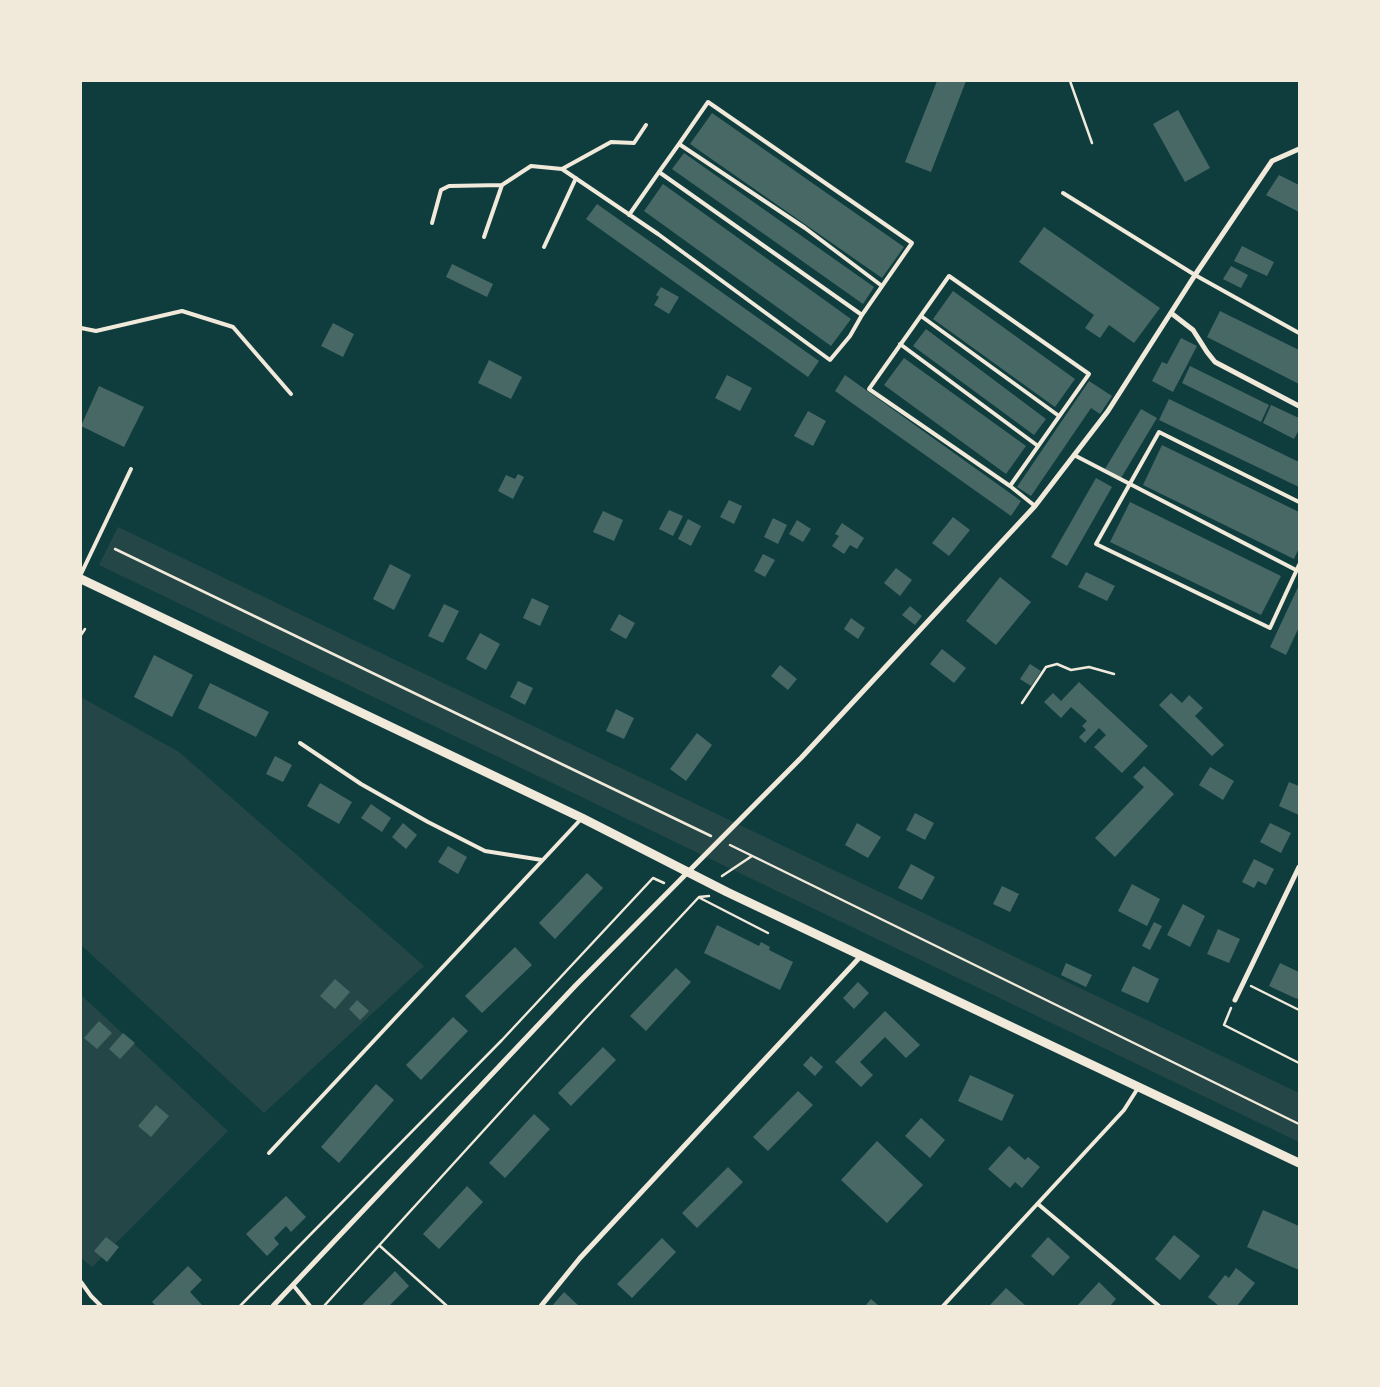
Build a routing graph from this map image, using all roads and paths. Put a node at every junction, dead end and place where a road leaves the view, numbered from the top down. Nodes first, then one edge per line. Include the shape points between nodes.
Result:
1 (1070, 81) edge
2 (646, 125) dead end
3 (679, 144) junction
4 (1092, 144) dead end
5 (1299, 149) edge
6 (562, 169) junction
7 (659, 172) junction
8 (576, 178) junction
9 (502, 185) junction
10 (1063, 193) dead end
11 (629, 215) junction
12 (432, 223) dead end
13 (484, 238) dead end
14 (544, 246) dead end
15 (1195, 275) junction
16 (882, 286) junction
17 (1171, 313) junction
18 (862, 315) junction
19 (921, 316) junction
20 (81, 328) edge
21 (1299, 334) edge
22 (900, 344) junction
23 (291, 394) dead end
24 (1299, 406) edge
25 (1059, 416) junction
26 (1038, 446) junction
27 (1074, 455) junction
28 (131, 469) dead end
29 (1129, 484) junction
30 (1010, 486) junction
31 (1299, 502) edge
32 (1035, 506) junction
33 (115, 549) dead end
34 (1299, 565) edge
35 (1296, 570) junction
36 (81, 574) edge
37 (81, 578) edge
38 (84, 629) dead end
39 (81, 635) edge
40 (1114, 674) dead end
41 (1022, 703) dead end
42 (300, 743) dead end
43 (582, 818) junction
44 (720, 840) junction
45 (752, 856) junction
46 (542, 860) junction
47 (1299, 868) edge
48 (688, 871) junction
49 (720, 878) dead end
50 (672, 887) junction
51 (710, 896) dead end
52 (699, 897) junction
53 (768, 933) dead end
54 (861, 956) junction
55 (1244, 982) junction
56 (1235, 1000) joint
57 (1299, 1010) edge
58 (1299, 1063) edge
59 (1138, 1088) junction
60 (1299, 1124) edge
61 (269, 1152) dead end
62 (1299, 1163) edge
63 (1038, 1204) junction
64 (380, 1246) junction
65 (81, 1282) edge
66 (293, 1285) junction
67 (100, 1306) edge
68 (240, 1306) edge
69 (273, 1306) edge
70 (310, 1306) edge
71 (324, 1306) edge
72 (447, 1306) edge
73 (541, 1306) edge
74 (943, 1306) edge
75 (1159, 1306) edge

1 - 4 path
2 - 6 lane via 634,143 611,142
3 - 7 lane
3 - 16 lane via 805,228
3 - 16 lane via 708,102 912,243
5 - 15 street via 1272,161
6 - 8 lane
6 - 9 lane via 531,166
7 - 11 lane
7 - 18 lane
8 - 11 lane
8 - 14 lane
9 - 12 lane via 449,186 441,190
9 - 13 lane
10 - 15 lane
11 - 18 lane via 830,360
15 - 17 street
15 - 21 lane
16 - 18 lane
17 - 24 street via 1193,330 1216,362
17 - 27 street via 1101,420
19 - 22 lane
19 - 25 lane
19 - 25 lane via 949,276 1089,374
20 - 23 lane via 96,331 182,311 233,327
22 - 26 lane
22 - 30 lane via 869,389
25 - 26 lane
26 - 30 lane
27 - 29 lane
27 - 32 street
28 - 36 lane
29 - 31 lane via 1160,432
29 - 35 lane
29 - 35 lane via 1096,544 1270,628
30 - 32 lane
32 - 44 street via 801,758
33 - 44 path
34 - 35 lane
37 - 43 street
38 - 39 path
40 - 41 path via 1089,667 1071,670 1057,664 1046,667
42 - 46 lane via 361,784 485,851
43 - 46 lane
43 - 48 street
44 - 45 path
44 - 48 street
45 - 49 path
45 - 60 path
46 - 61 lane
47 - 55 street
48 - 50 street
48 - 54 street
50 - 66 street
50 - 68 path via 653,878 502,1040
51 - 52 path
52 - 53 path
52 - 64 path via 584,1019
54 - 59 street
54 - 73 street via 580,1258
55 - 56 street
55 - 57 path
56 - 58 path via 1224,1025
59 - 62 street
59 - 63 lane via 1124,1110
63 - 74 lane
63 - 75 lane
64 - 71 path
64 - 72 path
65 - 67 lane
66 - 69 street
66 - 70 lane

